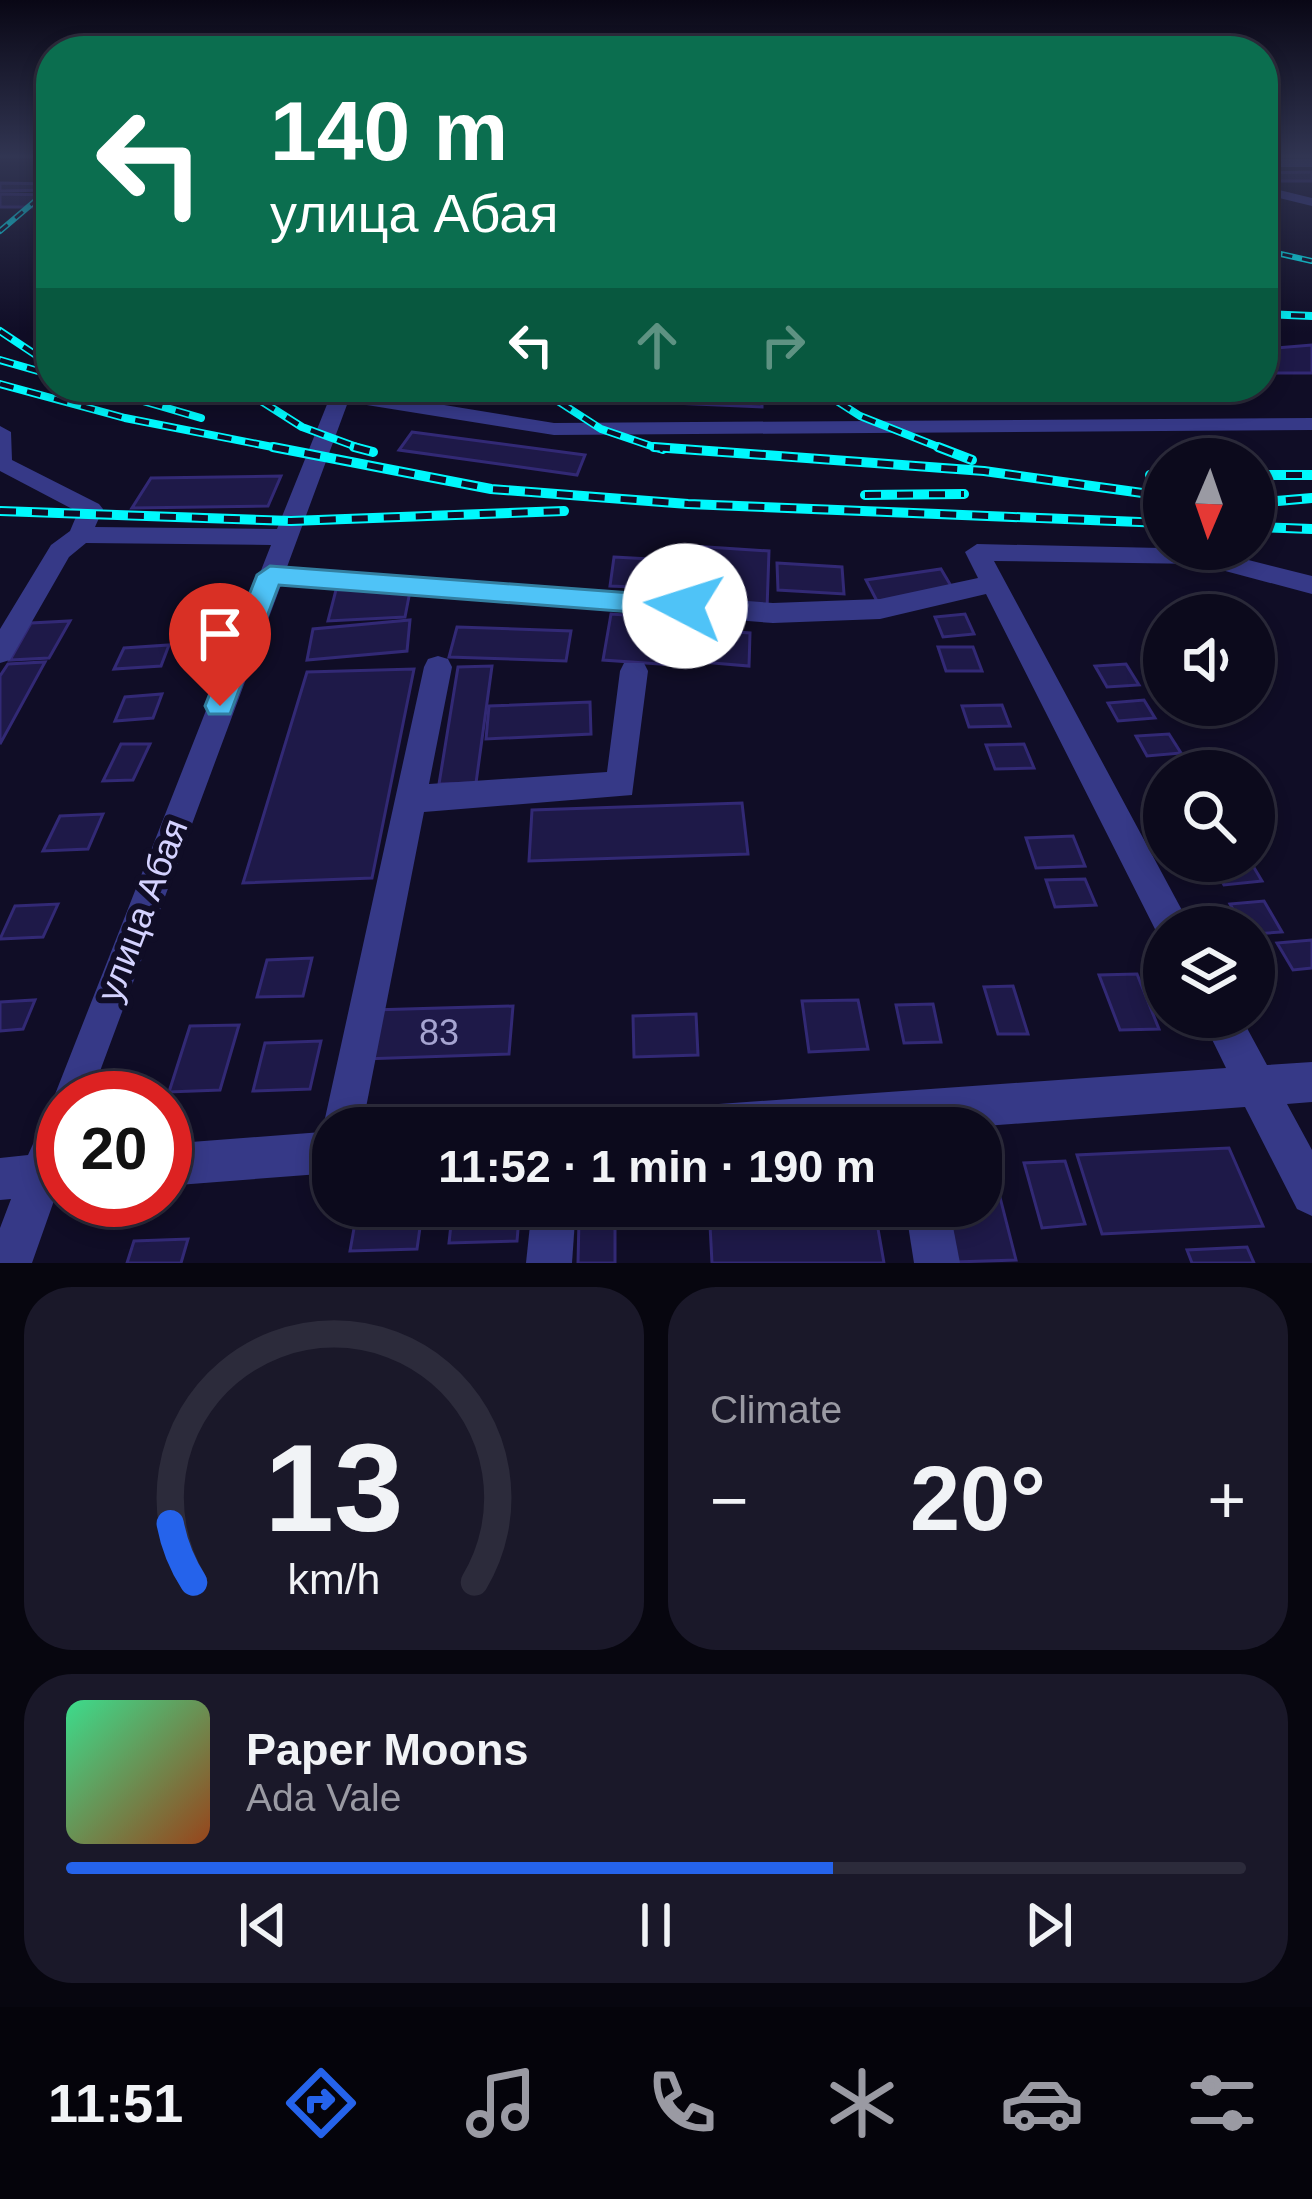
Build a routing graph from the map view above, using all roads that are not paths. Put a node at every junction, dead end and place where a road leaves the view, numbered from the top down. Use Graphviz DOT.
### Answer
graph roads {
  1 [pos="338,402"];
  2 [pos="403,402"];
  3 [pos="1312,424"];
  4 [pos="0,432"];
  5 [pos="2,465"];
  6 [pos="80,535"];
  7 [pos="284,537"];
  8 [pos="270,575"];
  9 [pos="992,584"];
  10 [pos="1312,585"];
  11 [pos="0,653"];
  12 [pos="438,667"];
  13 [pos="634,671"];
  14 [pos="410,799"];
  15 [pos="1162,906"];
  16 [pos="1231,1038"];
  17 [pos="80,1071"];
  18 [pos="1312,1082"];
  19 [pos="1258,1088"];
  20 [pos="345,1107"];
  21 [pos="1002,1112"];
  22 [pos="312,1154"];
  23 [pos="192,1163"];
  24 [pos="35,1175"];
  25 [pos="1312,1194"];
  26 [pos="552,1227"];
  27 [pos="931,1227"];
  28 [pos="9,1263"];
  29 [pos="549,1263"];
  30 [pos="937,1263"];
  1 -- 7 [label="street, улица Абая"];
  2 -- 3 [label="street"];
  4 -- 5 [label="street"];
  5 -- 6 [label="street"];
  6 -- 7 [label="street"];
  6 -- 11 [label="street"];
  7 -- 8 [label="street, улица Абая"];
  8 -- 9 [label="street"];
  8 -- 17 [label="street, улица Абая"];
  9 -- 10 [label="street"];
  9 -- 15 [label="street"];
  12 -- 14 [label="street"];
  13 -- 14 [label="street"];
  14 -- 20 [label="street"];
  16 -- 19 [label="street"];
  18 -- 19 [label="street"];
  19 -- 21 [label="street"];
  19 -- 25 [label="street"];
  22 -- 23 [label="street"];
  24 -- 28 [label="street"];
  26 -- 29 [label="street"];
  27 -- 30 [label="street"];
}
